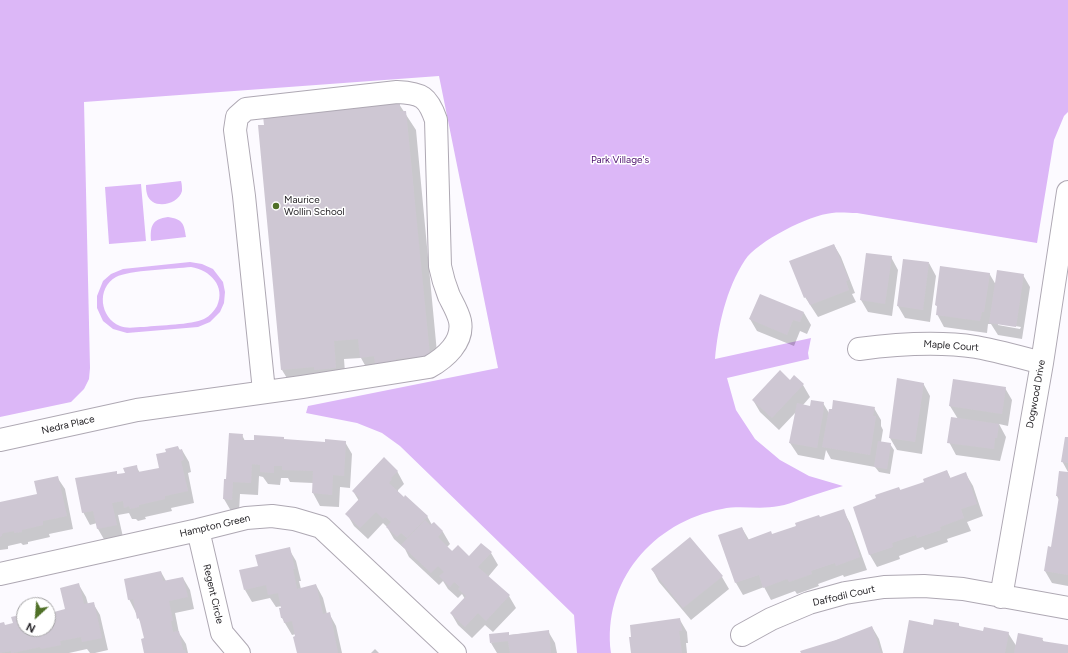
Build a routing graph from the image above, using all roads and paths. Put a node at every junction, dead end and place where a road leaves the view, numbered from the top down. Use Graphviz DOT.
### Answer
graph roads {
  1 [pos="1068,192"];
  2 [pos="859,349"];
  3 [pos="1042,363"];
  4 [pos="264,392"];
  5 [pos="0,440"];
  6 [pos="198,530"];
  7 [pos="0,574"];
  8 [pos="1001,597"];
  9 [pos="1068,608"];
  10 [pos="742,635"];
  11 [pos="239,653"];
  12 [pos="455,653"];
  1 -- 3 [label="street, Dogwood Drive"];
  2 -- 3 [label="street, Maple Court"];
  3 -- 8 [label="street, Dogwood Drive"];
  4 -- 4 [label="street, Nedra Place"];
  4 -- 5 [label="street, Nedra Place"];
  6 -- 7 [label="street, Hampton Green"];
  6 -- 11 [label="street, Regent Circle"];
  6 -- 12 [label="street, Hampton Green"];
  8 -- 9 [label="street, Daffodil Court"];
  8 -- 10 [label="street, Daffodil Court"];
}
